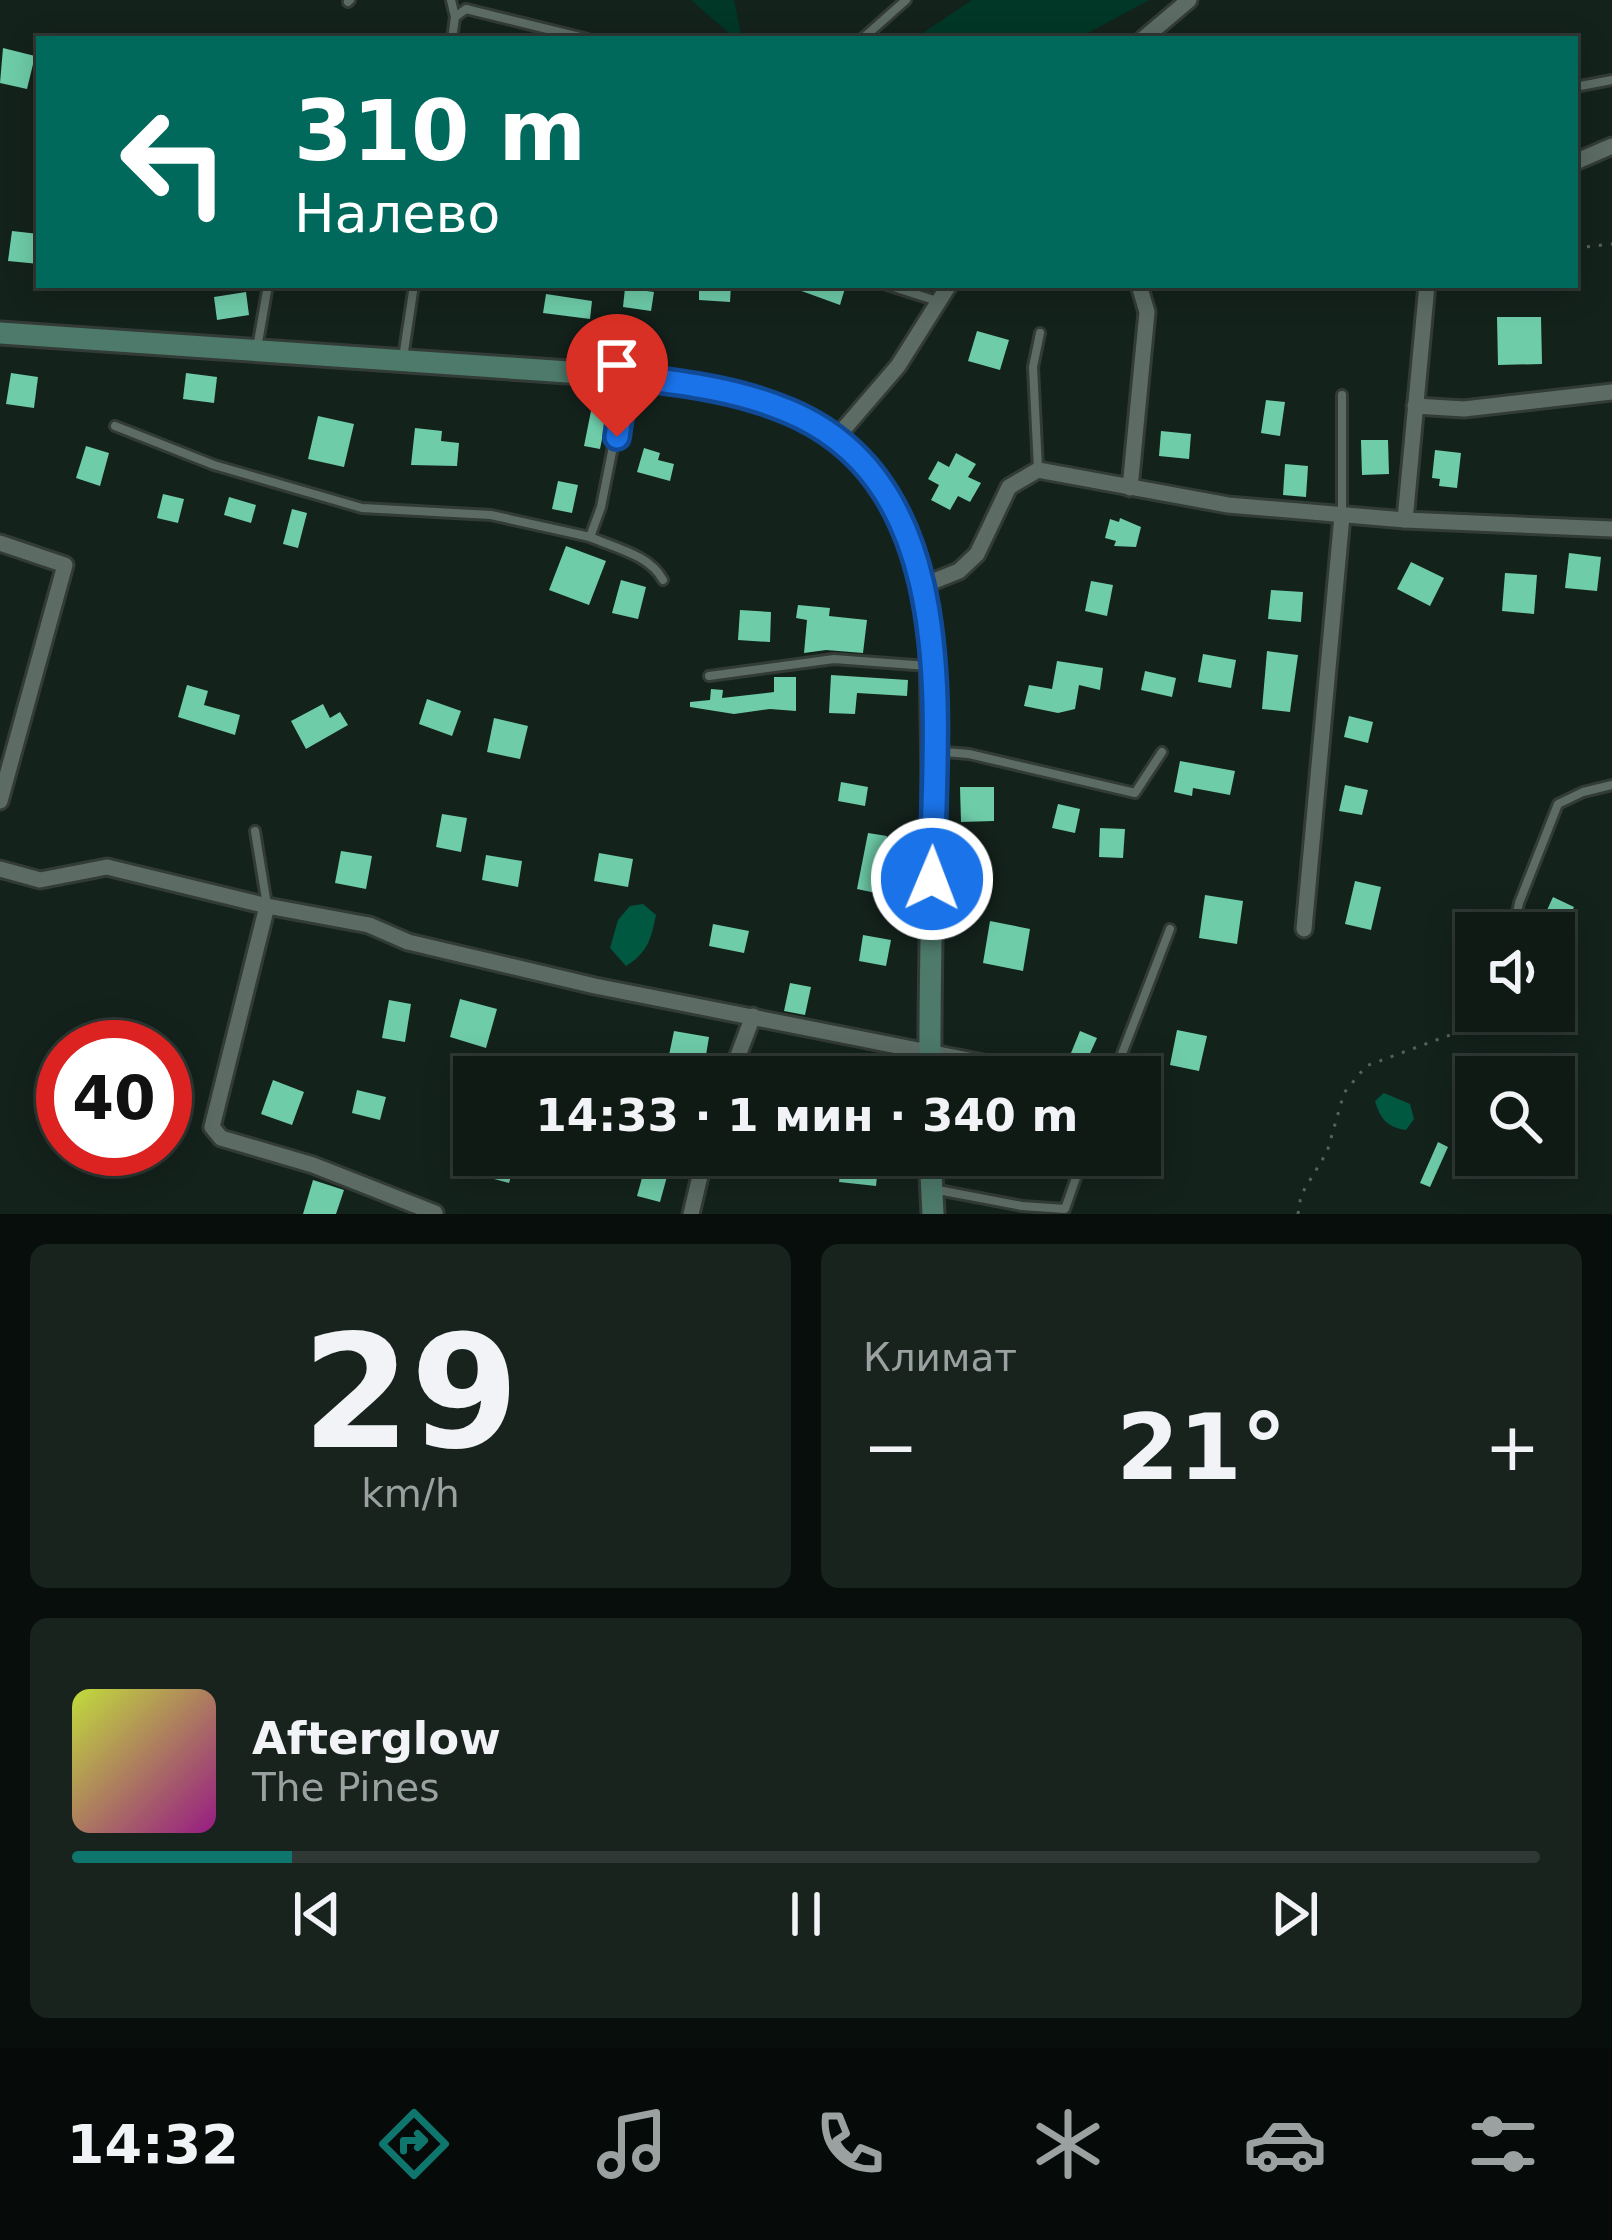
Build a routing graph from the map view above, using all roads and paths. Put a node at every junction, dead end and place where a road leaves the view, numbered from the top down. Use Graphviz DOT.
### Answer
graph roads {
  1 [pos="452,0"];
  2 [pos="906,0"];
  3 [pos="1190,0"];
  4 [pos="455,16"];
  5 [pos="452,36"];
  6 [pos="577,36"];
  7 [pos="865,36"];
  8 [pos="1147,36"];
  9 [pos="1612,80"];
  10 [pos="1578,86"];
  11 [pos="1612,146"];
  12 [pos="1578,161"];
  13 [pos="1612,244"];
  14 [pos="1578,248"];
  15 [pos="267,288"];
  16 [pos="414,288"];
  17 [pos="896,288"];
  18 [pos="947,288"];
  19 [pos="1140,288"];
  20 [pos="1427,288"];
  21 [pos="939,301"];
  22 [pos="0,333"];
  23 [pos="1040,333"];
  24 [pos="256,351"];
  25 [pos="403,360"];
  26 [pos="626,376"];
  27 [pos="1612,392"];
  28 [pos="1342,395"];
  29 [pos="1415,406"];
  30 [pos="115,426"];
  31 [pos="836,438"];
  32 [pos="1038,470"];
  33 [pos="1130,488"];
  34 [pos="1342,516"];
  35 [pos="1405,520"];
  36 [pos="1612,529"];
  37 [pos="590,538"];
  38 [pos="0,543"];
  39 [pos="663,580"];
  40 [pos="924,585"];
  41 [pos="931,666"];
  42 [pos="709,676"];
  43 [pos="933,751"];
  44 [pos="1162,752"];
  45 [pos="1612,785"];
  46 [pos="0,802"];
  47 [pos="255,831"];
  48 [pos="0,869"];
  49 [pos="267,906"];
  50 [pos="1517,912"];
  51 [pos="1170,929"];
  52 [pos="1304,929"];
  53 [pos="753,1016"];
  54 [pos="1458,1032"];
  55 [pos="929,1050"];
  56 [pos="738,1056"];
  57 [pos="929,1056"];
  58 [pos="957,1056"];
  59 [pos="1121,1056"];
  60 [pos="700,1176"];
  61 [pos="930,1176"];
  62 [pos="1077,1176"];
  63 [pos="930,1189"];
  64 [pos="435,1213"];
  65 [pos="691,1214"];
  66 [pos="933,1214"];
  67 [pos="1298,1214"];
  1 -- 4 [label="lane"];
  2 -- 7 [label="lane"];
  3 -- 8 [label="street"];
  4 -- 5 [label="lane"];
  4 -- 6 [label="lane"];
  9 -- 10 [label="lane"];
  11 -- 12 [label="street"];
  13 -- 14 [label="path"];
  15 -- 24 [label="lane"];
  16 -- 25 [label="lane"];
  17 -- 21 [label="lane"];
  18 -- 21 [label="street"];
  19 -- 33 [label="street"];
  20 -- 29 [label="street"];
  21 -- 31 [label="street"];
  22 -- 24 [label="street"];
  23 -- 32 [label="lane"];
  24 -- 25 [label="street"];
  25 -- 26 [label="street"];
  26 -- 31 [label="street"];
  26 -- 37 [label="lane"];
  27 -- 29 [label="street"];
  28 -- 34 [label="lane"];
  29 -- 35 [label="street"];
  30 -- 37 [label="lane"];
  31 -- 40 [label="street"];
  32 -- 33 [label="street"];
  32 -- 40 [label="street"];
  33 -- 34 [label="street"];
  34 -- 35 [label="street"];
  34 -- 52 [label="street"];
  35 -- 36 [label="street"];
  37 -- 39 [label="lane"];
  38 -- 46 [label="street"];
  40 -- 41 [label="street"];
  41 -- 42 [label="lane"];
  41 -- 43 [label="street"];
  43 -- 44 [label="lane"];
  43 -- 55 [label="street"];
  45 -- 50 [label="lane"];
  47 -- 49 [label="lane"];
  48 -- 49 [label="street"];
  49 -- 53 [label="street"];
  49 -- 64 [label="street"];
  51 -- 59 [label="lane"];
  53 -- 55 [label="street"];
  53 -- 56 [label="street"];
  54 -- 67 [label="path"];
  55 -- 57 [label="street"];
  55 -- 58 [label="street"];
  60 -- 65 [label="street"];
  61 -- 63 [label="street"];
  62 -- 63 [label="lane"];
  63 -- 66 [label="street"];
}
